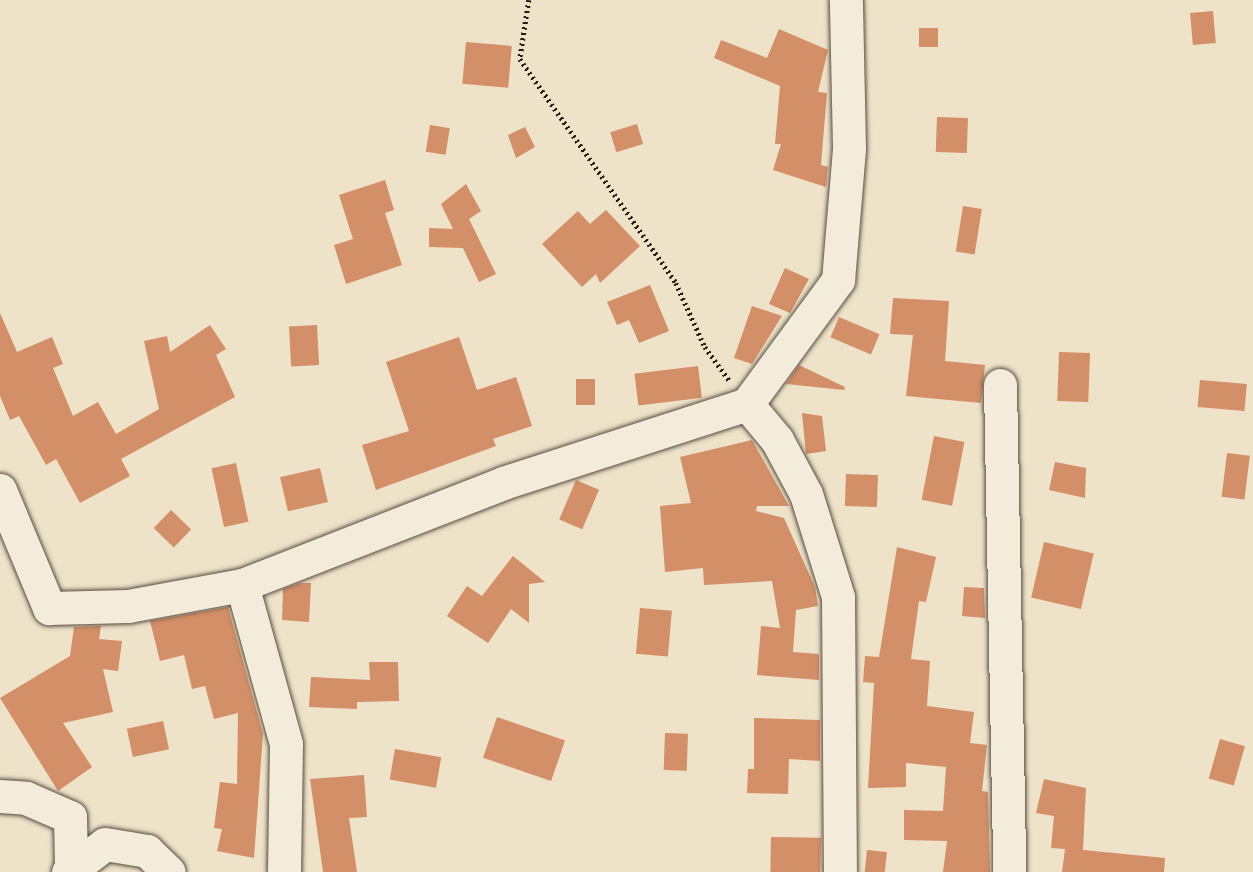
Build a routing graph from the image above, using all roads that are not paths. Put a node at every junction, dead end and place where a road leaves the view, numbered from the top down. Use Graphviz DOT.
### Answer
graph roads {
  1 [pos="846,0"];
  2 [pos="1000,385"];
  3 [pos="747,404"];
  4 [pos="0,489"];
  5 [pos="242,585"];
  6 [pos="0,796"];
  7 [pos="70,868"];
  8 [pos="169,872"];
  9 [pos="284,872"];
  10 [pos="840,872"];
  11 [pos="1009,872"];
  1 -- 3 [label="street"];
  2 -- 11 [label="street"];
  3 -- 5 [label="street"];
  3 -- 10 [label="street"];
  4 -- 5 [label="street"];
  5 -- 9 [label="street"];
  6 -- 7 [label="street"];
  7 -- 8 [label="street"];
}
